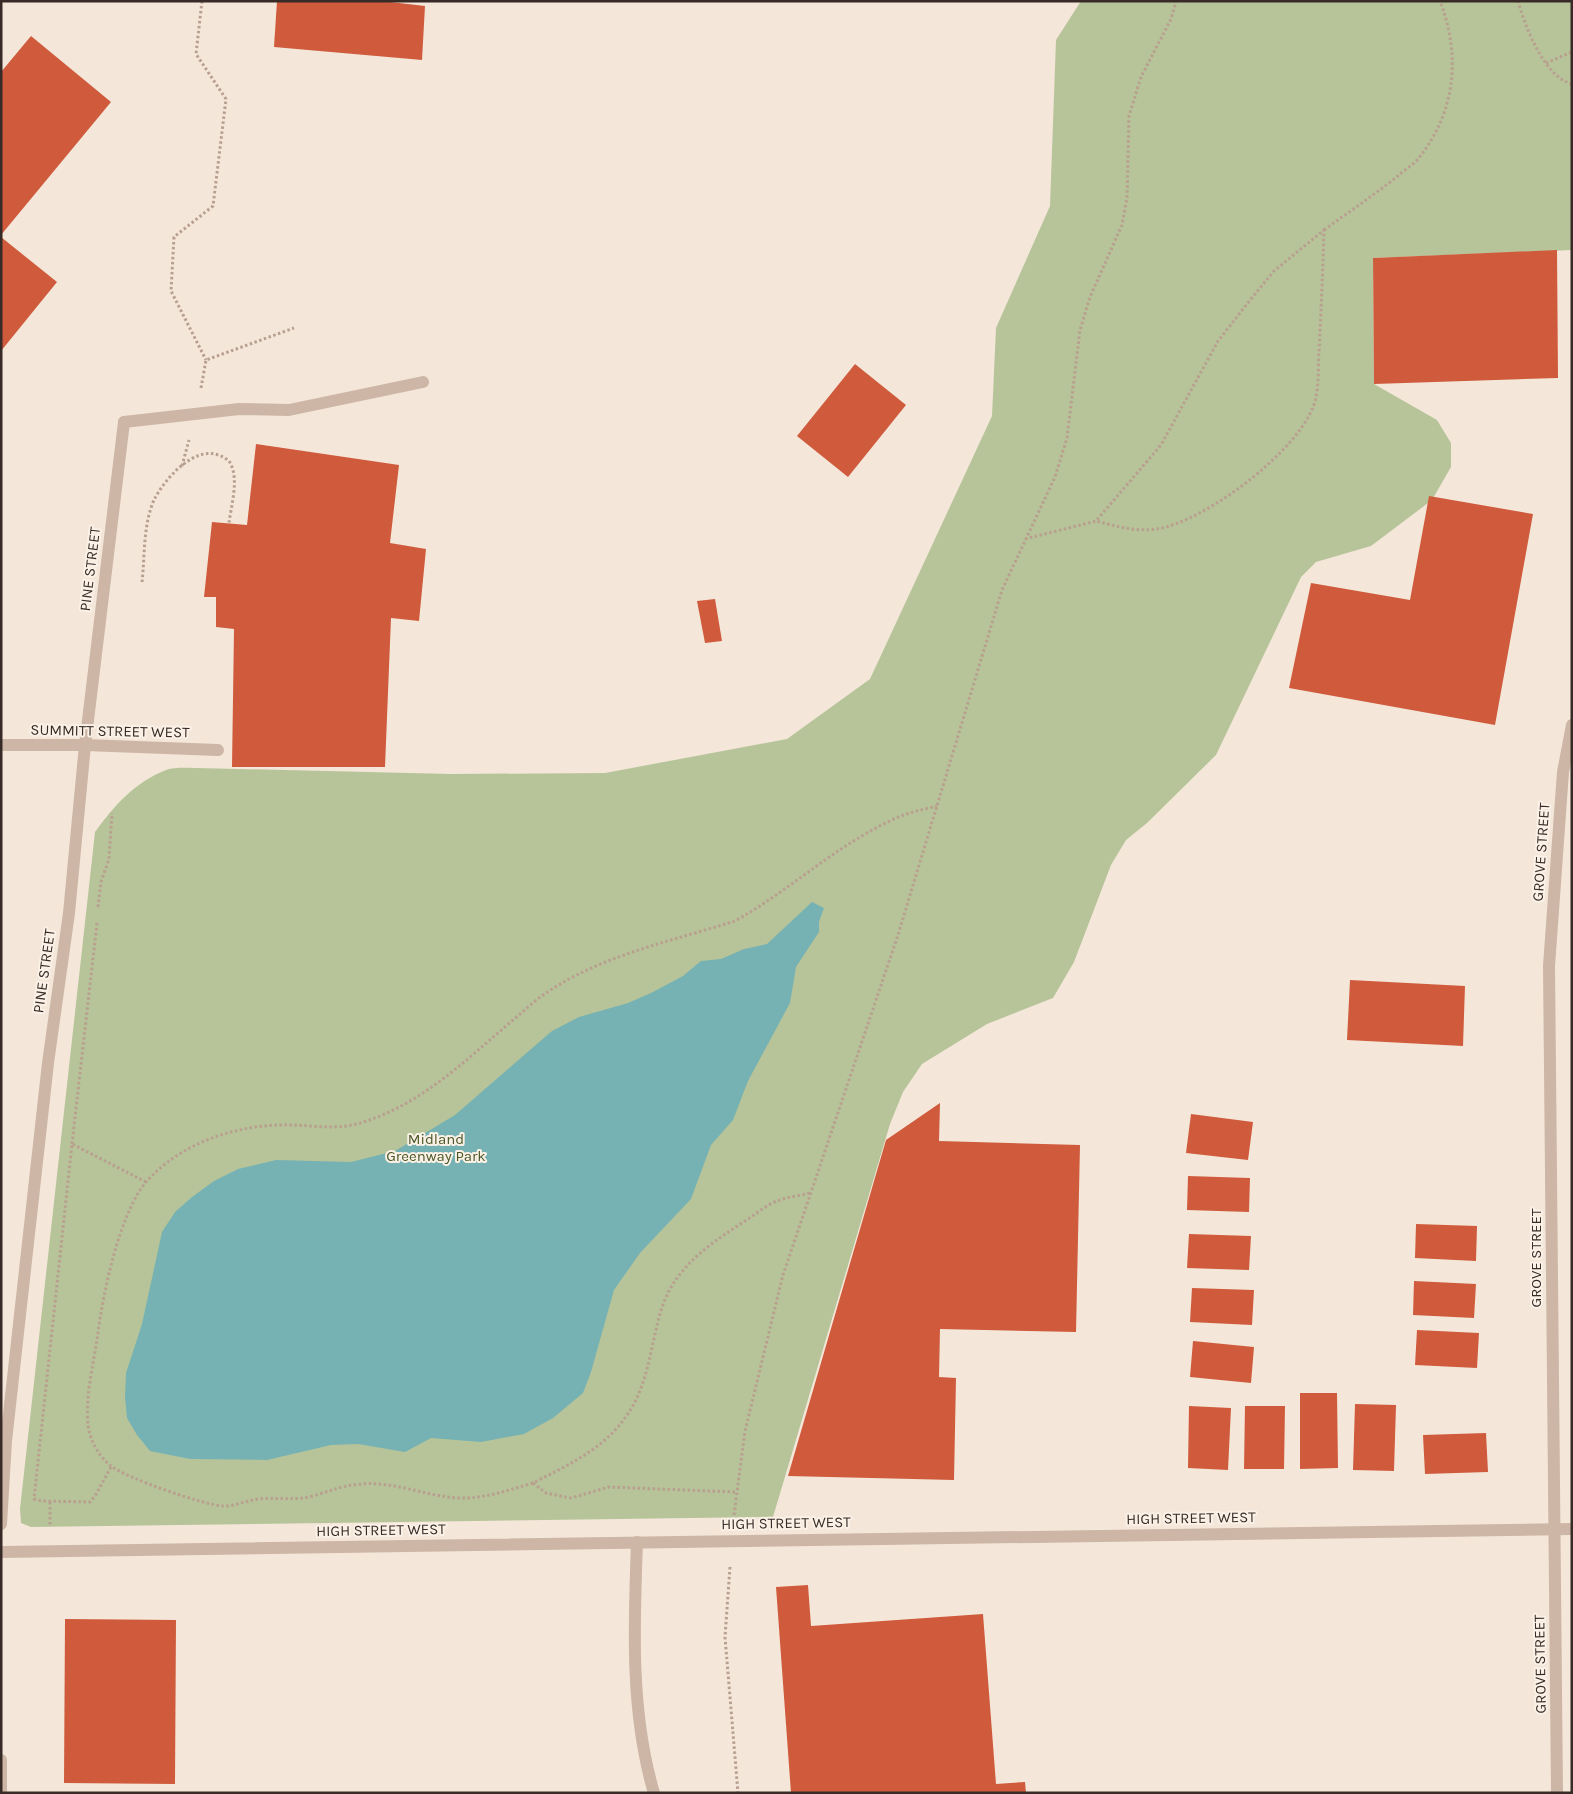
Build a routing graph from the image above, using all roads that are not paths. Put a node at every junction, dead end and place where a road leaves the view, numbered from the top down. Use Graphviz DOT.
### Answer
graph roads {
  1 [pos="423,382"];
  2 [pos="1572,725"];
  3 [pos="85,744"];
  4 [pos="1,745"];
  5 [pos="218,750"];
  6 [pos="1567,772"];
  7 [pos="1,1524"];
  8 [pos="1554,1529"];
  9 [pos="1572,1529"];
  10 [pos="637,1542"];
  11 [pos="1,1552"];
  12 [pos="1,1760"];
  13 [pos="2,1793"];
  14 [pos="654,1793"];
  15 [pos="1557,1793"];
  1 -- 3 [label="street, PINE STREET"];
  2 -- 6 [label="street, GROVE STREET"];
  3 -- 4 [label="street, SUMMITT STREET WEST"];
  3 -- 5 [label="street, SUMMITT STREET WEST"];
  3 -- 7 [label="street, PINE STREET"];
  6 -- 8 [label="street, GROVE STREET"];
  8 -- 9 [label="street, HIGH STREET WEST"];
  8 -- 10 [label="street, HIGH STREET WEST"];
  8 -- 15 [label="street, GROVE STREET"];
  10 -- 11 [label="street, HIGH STREET WEST"];
  10 -- 14 [label="street"];
  12 -- 13 [label="street"];
}
